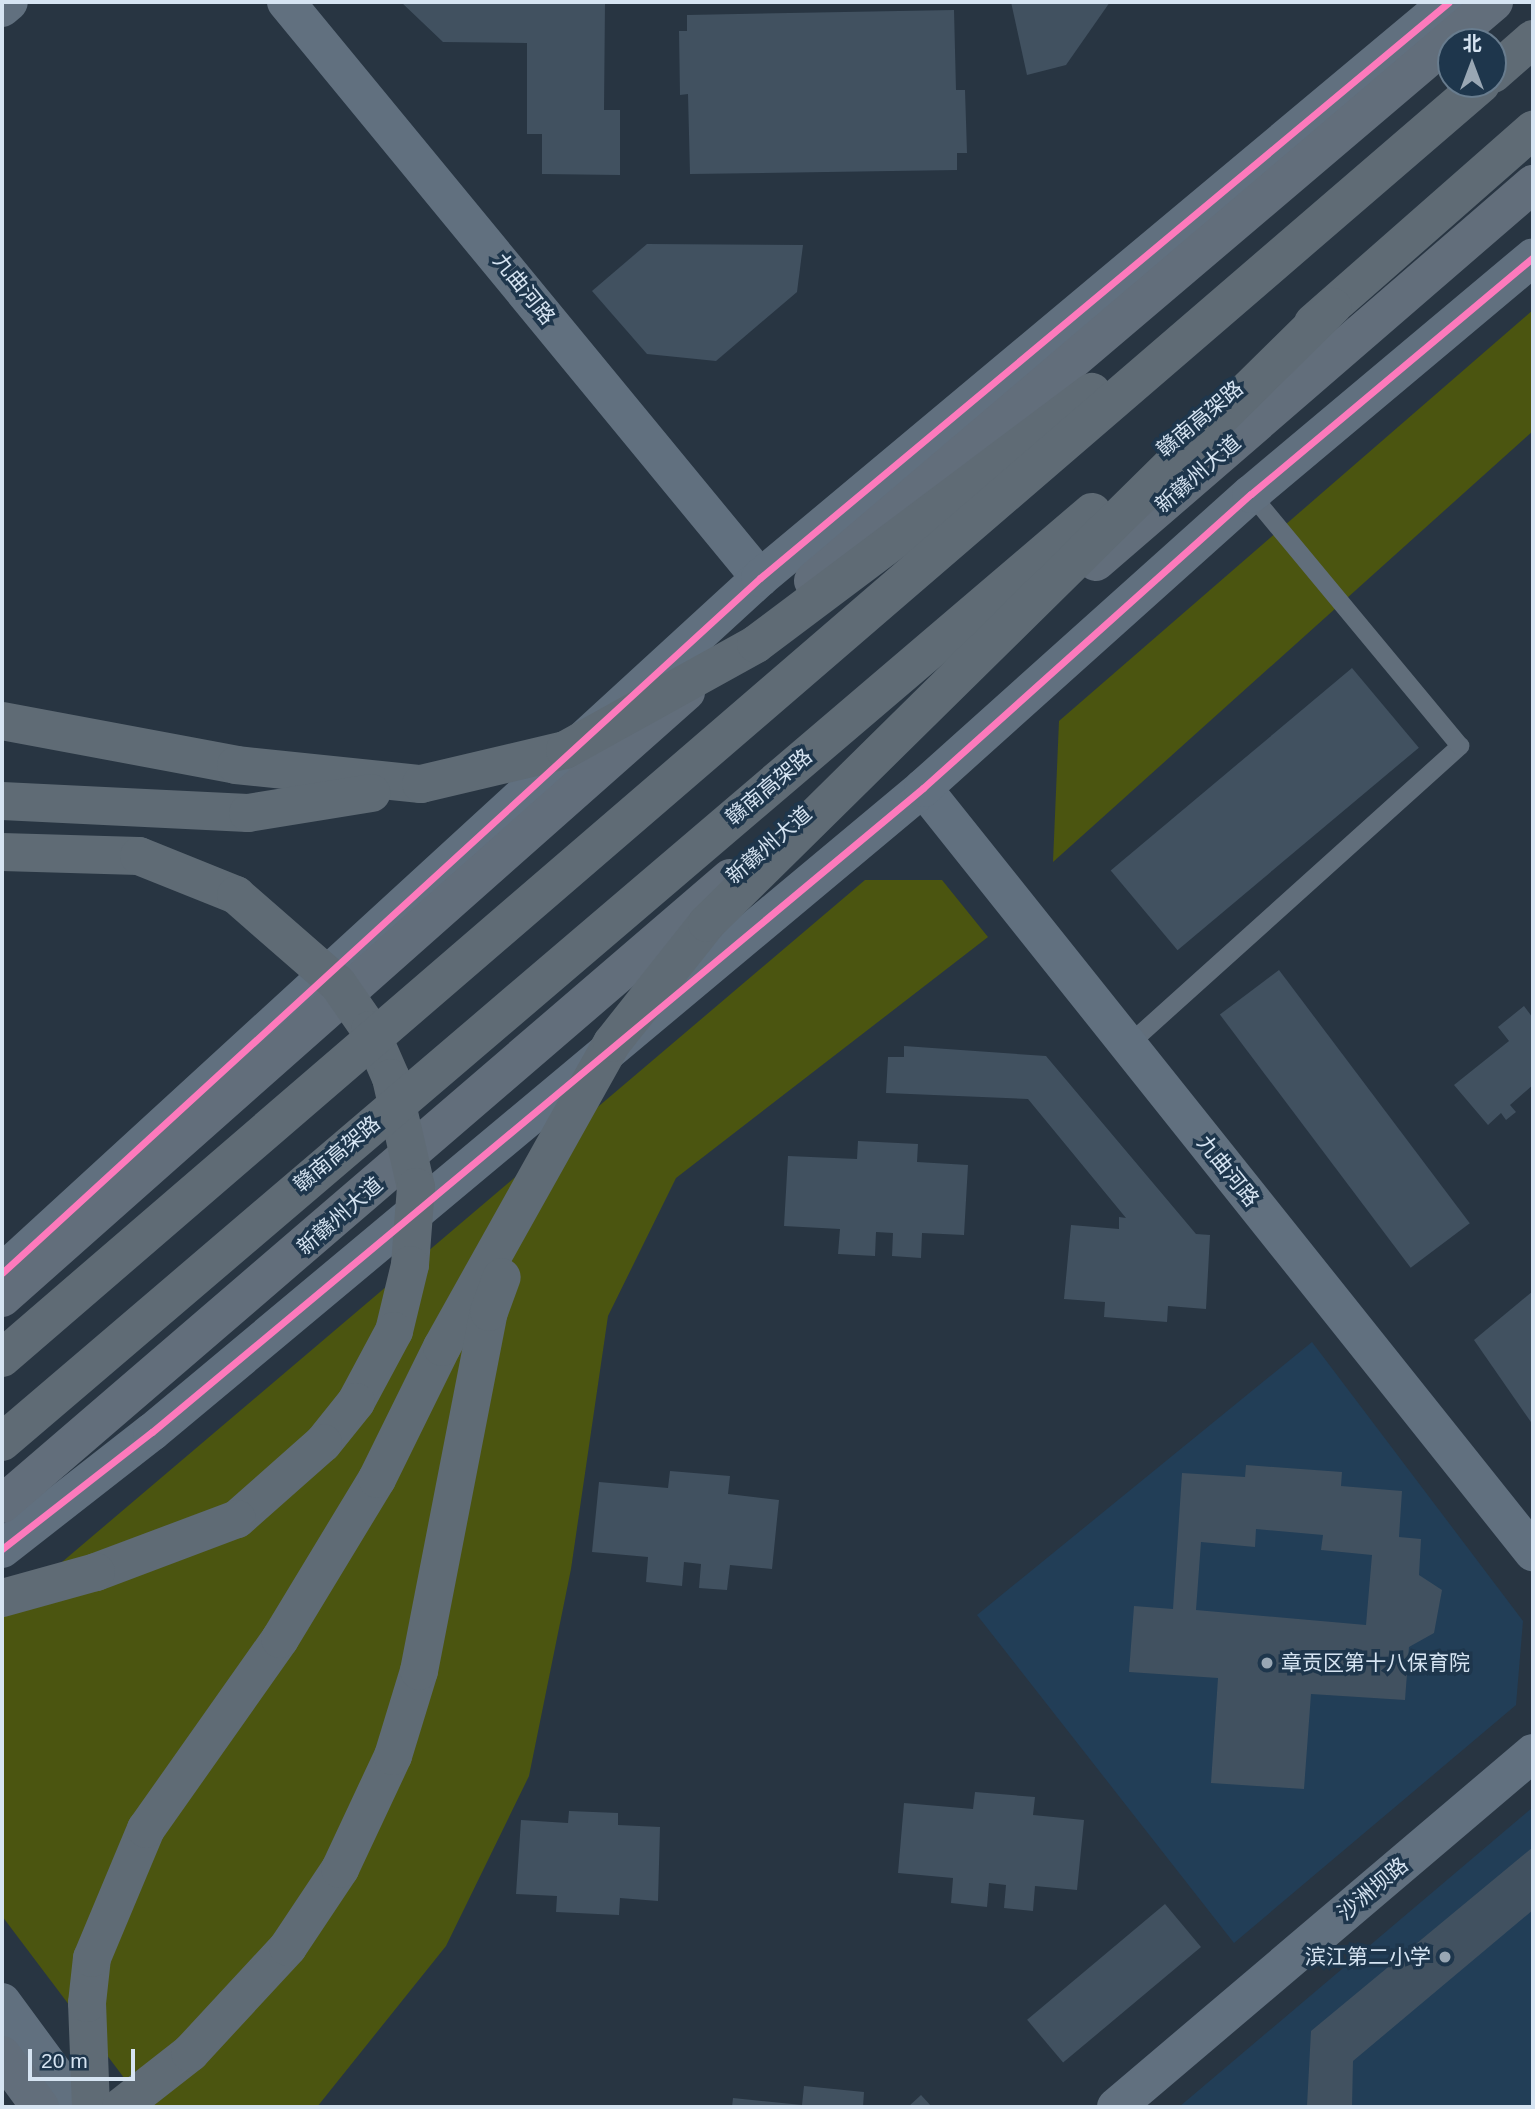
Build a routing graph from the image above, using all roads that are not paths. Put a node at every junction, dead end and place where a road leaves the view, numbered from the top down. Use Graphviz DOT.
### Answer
graph roads {
  1 [pos="9,2"];
  2 [pos="286,2"];
  3 [pos="1449,2"];
  4 [pos="1494,2"];
  5 [pos="2,8"];
  6 [pos="1533,39"];
  7 [pos="1507,62"];
  8 [pos="1465,98"];
  9 [pos="1533,130"];
  10 [pos="1533,184"];
  11 [pos="1533,257"];
  12 [pos="1277,261"];
  13 [pos="1332,307"];
  14 [pos="1251,494"];
  15 [pos="760,578"];
  16 [pos="2,721"];
  17 [pos="421,784"];
  18 [pos="923,788"];
  19 [pos="2,801"];
  20 [pos="2,852"];
  21 [pos="1126,1047"];
  22 [pos="536,1188"];
  23 [pos="2,1273"];
  24 [pos="2,1298"];
  25 [pos="2,1358"];
  26 [pos="2,1442"];
  27 [pos="2,1504"];
  28 [pos="2,1549"];
  29 [pos="1533,1552"];
  30 [pos="2,1598"];
  31 [pos="1533,1753"];
  32 [pos="2,2002"];
  33 [pos="2,2055"];
  34 [pos="40,2107"];
  35 [pos="79,2107"];
  36 [pos="91,2107"];
  37 [pos="121,2107"];
  38 [pos="1116,2107"];
  1 -- 5 [label="street"];
  2 -- 15 [label="street, 九曲河路"];
  3 -- 15 [label="street"];
  4 -- 24 [label="main road"];
  6 -- 7 [label="highway"];
  8 -- 12 [label="highway"];
  9 -- 13 [label="highway, 赣南高架路"];
  10 -- 27 [label="main road, 新赣州大道"];
  11 -- 14 [label="street"];
  12 -- 17 [label="highway"];
  12 -- 25 [label="highway"];
  13 -- 22 [label="highway"];
  13 -- 26 [label="highway, 赣南高架路"];
  14 -- 18 [label="street"];
  14 -- 21 [label="lane"];
  15 -- 23 [label="street"];
  16 -- 17 [label="highway"];
  17 -- 19 [label="highway"];
  18 -- 21 [label="street, 九曲河路"];
  18 -- 28 [label="street"];
  20 -- 30 [label="highway"];
  21 -- 29 [label="street, 九曲河路"];
  22 -- 36 [label="highway"];
  22 -- 37 [label="highway"];
  31 -- 38 [label="street, 沙洲坝路"];
  32 -- 35 [label="street"];
  33 -- 34 [label="main road"];
}
